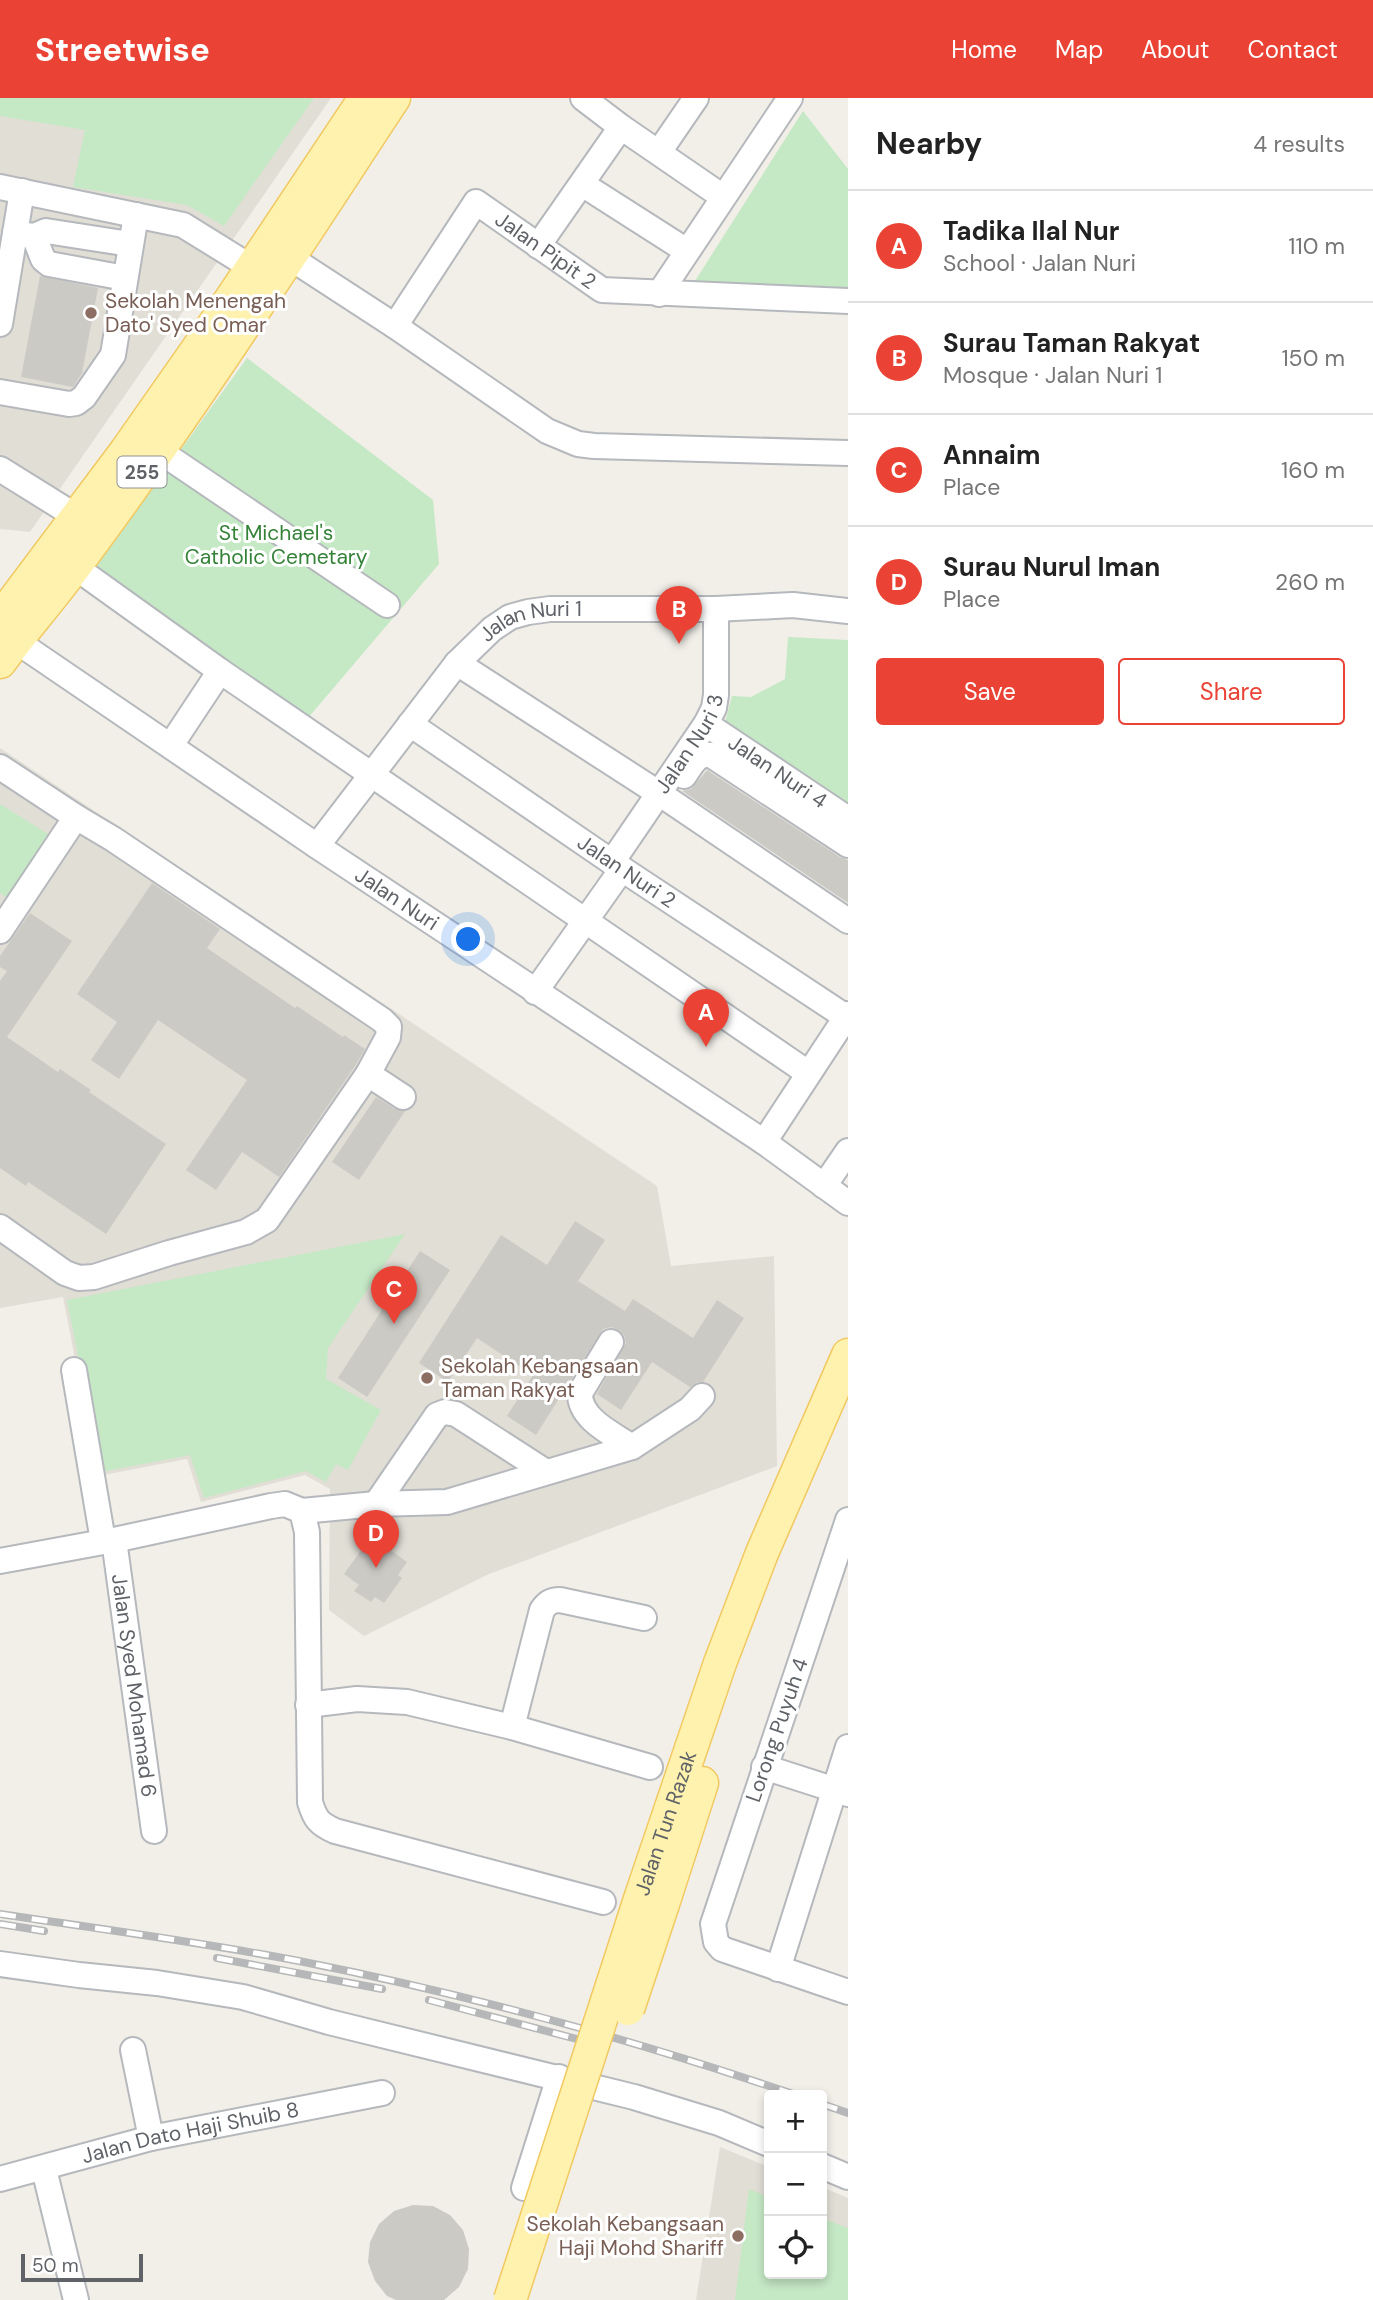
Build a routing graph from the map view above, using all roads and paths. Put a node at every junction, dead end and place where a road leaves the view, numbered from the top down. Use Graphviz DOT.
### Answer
graph roads {
  1 [pos="365,98"];
  2 [pos="394,98"];
  3 [pos="696,98"];
  4 [pos="790,98"];
  5 [pos="589,100"];
  6 [pos="621,127"];
  7 [pos="659,152"];
  8 [pos="582,184"];
  9 [pos="11,189"];
  10 [pos="723,197"];
  11 [pos="136,215"];
  12 [pos="25,234"];
  13 [pos="130,244"];
  14 [pos="538,246"];
  15 [pos="687,251"];
  16 [pos="271,268"];
  17 [pos="125,278"];
  18 [pos="659,294"];
  19 [pos="848,301"];
  20 [pos="0,324"];
  21 [pos="395,326"];
  22 [pos="0,391"];
  23 [pos="158,450"];
  24 [pos="848,453"];
  25 [pos="0,469"];
  26 [pos="77,517"];
  27 [pos="75,567"];
  28 [pos="387,605"];
  29 [pos="716,609"];
  30 [pos="848,611"];
  31 [pos="5,641"];
  32 [pos="457,663"];
  33 [pos="220,671"];
  34 [pos="410,724"];
  35 [pos="706,724"];
  36 [pos="171,745"];
  37 [pos="0,767"];
  38 [pos="371,776"];
  39 [pos="663,796"];
  40 [pos="76,817"];
  41 [pos="848,819"];
  42 [pos="848,845"];
  43 [pos="317,846"];
  44 [pos="617,866"];
  45 [pos="586,921"];
  46 [pos="848,921"];
  47 [pos="0,931"];
  48 [pos="535,992"];
  49 [pos="847,1016"];
  50 [pos="808,1073"];
  51 [pos="368,1074"];
  52 [pos="403,1097"];
  53 [pos="764,1142"];
  54 [pos="848,1151"];
  55 [pos="824,1186"];
  56 [pos="848,1203"];
  57 [pos="0,1227"];
  58 [pos="611,1342"];
  59 [pos="848,1355"];
  60 [pos="74,1370"];
  61 [pos="702,1396"];
  62 [pos="848,1403"];
  63 [pos="632,1447"];
  64 [pos="546,1472"];
  65 [pos="376,1504"];
  66 [pos="302,1511"];
  67 [pos="848,1520"];
  68 [pos="108,1541"];
  69 [pos="0,1561"];
  70 [pos="644,1618"];
  71 [pos="308,1705"];
  72 [pos="512,1727"];
  73 [pos="848,1747"];
  74 [pos="649,1767"];
  75 [pos="764,1767"];
  76 [pos="841,1792"];
  77 [pos="154,1831"];
  78 [pos="652,1900"];
  79 [pos="603,1902"];
  80 [pos="0,1964"];
  81 [pos="778,1969"];
  82 [pos="848,1992"];
  83 [pos="133,2050"];
  84 [pos="559,2077"];
  85 [pos="382,2093"];
  86 [pos="150,2138"];
  87 [pos="764,2142"];
  88 [pos="827,2168"];
  89 [pos="44,2169"];
  90 [pos="848,2176"];
  91 [pos="0,2179"];
  92 [pos="524,2188"];
  93 [pos="76,2300"];
  94 [pos="510,2300"];
  95 [pos="531,2300"];
  1 -- 16 [label="main road, 255"];
  2 -- 16 [label="main road, 255"];
  3 -- 7 [label="street"];
  4 -- 10 [label="street"];
  5 -- 6 [label="street"];
  6 -- 7 [label="street"];
  6 -- 8 [label="street"];
  7 -- 10 [label="street"];
  8 -- 14 [label="street"];
  8 -- 15 [label="street"];
  9 -- 11 [label="street"];
  9 -- 12 [label="street"];
  10 -- 15 [label="street"];
  11 -- 13 [label="street"];
  11 -- 16 [label="street"];
  12 -- 13 [label="street"];
  12 -- 17 [label="street"];
  12 -- 20 [label="street"];
  13 -- 17 [label="street"];
  14 -- 18 [label="street, Jalan Pipit 2"];
  14 -- 21 [label="street, Jalan Pipit 2"];
  15 -- 18 [label="street"];
  16 -- 21 [label="street"];
  16 -- 23 [label="main road, 255"];
  16 -- 26 [label="main road, 255"];
  17 -- 22 [label="street"];
  18 -- 19 [label="street, Jalan Pipit 2"];
  21 -- 24 [label="street"];
  23 -- 27 [label="main road, 255"];
  23 -- 28 [label="street"];
  25 -- 26 [label="street"];
  26 -- 31 [label="main road, 255"];
  27 -- 31 [label="main road, 255"];
  27 -- 33 [label="street"];
  29 -- 30 [label="street, Jalan Nuri 1"];
  29 -- 32 [label="street, Jalan Nuri 1"];
  29 -- 35 [label="street, Jalan Nuri 3"];
  31 -- 36 [label="street, Jalan Nuri"];
  32 -- 34 [label="street, Jalan Nuri 1"];
  32 -- 39 [label="street"];
  33 -- 36 [label="street"];
  33 -- 38 [label="street"];
  34 -- 38 [label="street, Jalan Nuri 1"];
  34 -- 44 [label="street, Jalan Nuri 2"];
  35 -- 39 [label="street, Jalan Nuri 3"];
  35 -- 41 [label="street, Jalan Nuri 4"];
  36 -- 43 [label="street, Jalan Nuri"];
  37 -- 40 [label="street"];
  38 -- 43 [label="street, Jalan Nuri 1"];
  38 -- 45 [label="street"];
  39 -- 42 [label="street"];
  39 -- 44 [label="street, Jalan Nuri 3"];
  39 -- 46 [label="street"];
  40 -- 47 [label="street"];
  40 -- 51 [label="street"];
  43 -- 48 [label="street, Jalan Nuri"];
  44 -- 45 [label="street, Jalan Nuri 3"];
  44 -- 49 [label="street, Jalan Nuri 2"];
  45 -- 48 [label="street, Jalan Nuri 3"];
  45 -- 50 [label="street"];
  48 -- 53 [label="street, Jalan Nuri"];
  49 -- 50 [label="street"];
  50 -- 53 [label="street"];
  51 -- 52 [label="street"];
  51 -- 57 [label="street"];
  53 -- 55 [label="street, Jalan Nuri"];
  54 -- 55 [label="street"];
  55 -- 56 [label="street, Jalan Nuri"];
  58 -- 63 [label="street"];
  59 -- 78 [label="main road, Jalan Tun Razak"];
  60 -- 68 [label="street, Jalan Syed Mohamad 6"];
  61 -- 63 [label="street"];
  62 -- 78 [label="main road, Jalan Tun Razak"];
  63 -- 64 [label="street"];
  64 -- 65 [label="street"];
  64 -- 65 [label="street"];
  65 -- 66 [label="street"];
  66 -- 68 [label="street"];
  66 -- 71 [label="street"];
  67 -- 75 [label="street, Lorong Puyuh 4"];
  68 -- 69 [label="street"];
  68 -- 77 [label="street, Jalan Syed Mohamad 6"];
  70 -- 72 [label="street"];
  71 -- 72 [label="street"];
  71 -- 79 [label="street"];
  72 -- 74 [label="street"];
  73 -- 76 [label="street"];
  75 -- 76 [label="street"];
  75 -- 81 [label="street, Lorong Puyuh 4"];
  76 -- 81 [label="street"];
  78 -- 94 [label="main road, Jalan Tun Razak, bridge"];
  78 -- 95 [label="main road, Jalan Tun Razak, bridge"];
  80 -- 84 [label="street"];
  81 -- 82 [label="street"];
  83 -- 86 [label="street"];
  84 -- 87 [label="street"];
  84 -- 92 [label="street"];
  85 -- 86 [label="street, Jalan Dato Haji Shuib 8"];
  86 -- 89 [label="street, Jalan Dato Haji Shuib 8"];
  88 -- 90 [label="street"];
  89 -- 91 [label="street, Jalan Dato Haji Shuib 8"];
  89 -- 93 [label="street"];
}
